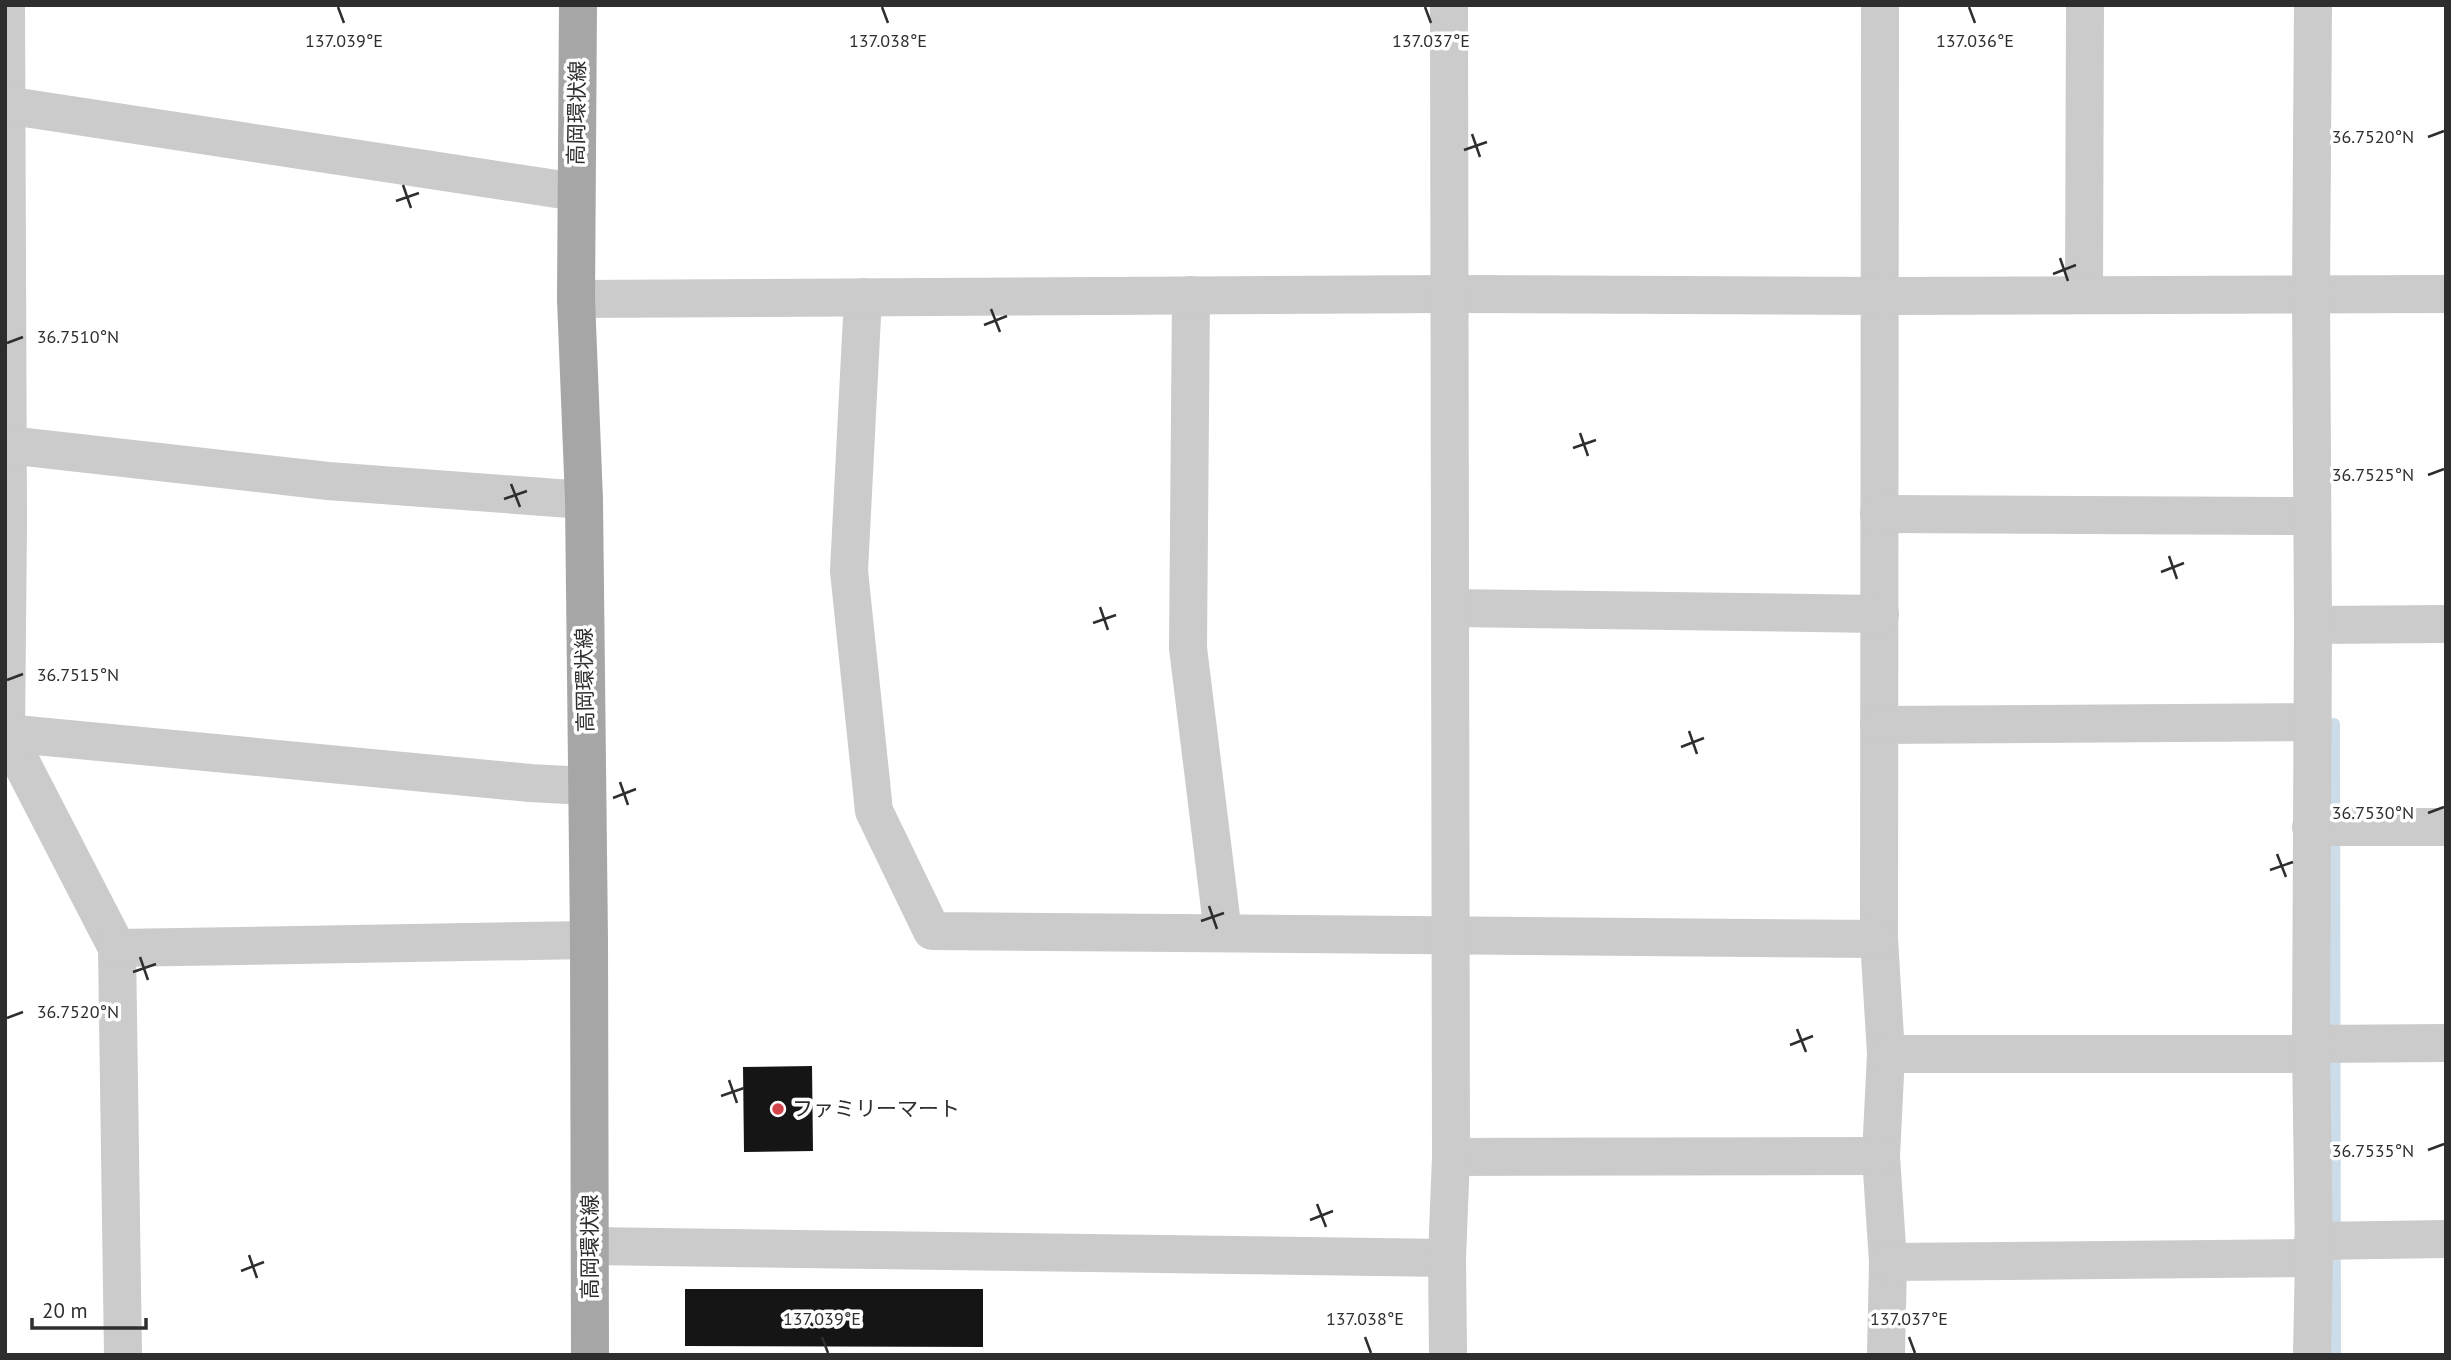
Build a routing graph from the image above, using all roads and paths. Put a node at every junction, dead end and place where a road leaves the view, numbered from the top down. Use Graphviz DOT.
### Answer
graph roads {
  1 [pos="6,5"];
  2 [pos="578,5"];
  3 [pos="1449,5"];
  4 [pos="1880,5"];
  5 [pos="2085,5"];
  6 [pos="2313,5"];
  7 [pos="6,104"];
  8 [pos="576,192"];
  9 [pos="2311,293"];
  10 [pos="1450,294"];
  11 [pos="2084,294"];
  12 [pos="2446,294"];
  13 [pos="1191,295"];
  14 [pos="1882,296"];
  15 [pos="863,297"];
  16 [pos="576,299"];
  17 [pos="6,314"];
  18 [pos="8,445"];
  19 [pos="584,500"];
  20 [pos="1879,514"];
  21 [pos="2312,516"];
  22 [pos="7,523"];
  23 [pos="1451,608"];
  24 [pos="1880,614"];
  25 [pos="2446,624"];
  26 [pos="2313,625"];
  27 [pos="2313,722"];
  28 [pos="1879,725"];
  29 [pos="6,733"];
  30 [pos="587,786"];
  31 [pos="2327,827"];
  32 [pos="2446,827"];
  33 [pos="1223,933"];
  34 [pos="1450,935"];
  35 [pos="1880,939"];
  36 [pos="589,940"];
  37 [pos="117,948"];
  38 [pos="2446,1042"];
  39 [pos="2322,1046"];
  40 [pos="1886,1055"];
  41 [pos="1881,1156"];
  42 [pos="1451,1157"];
  43 [pos="2446,1239"];
  44 [pos="2326,1245"];
  45 [pos="590,1246"];
  46 [pos="1447,1258"];
  47 [pos="1888,1262"];
  48 [pos="123,1355"];
  49 [pos="590,1355"];
  50 [pos="1448,1355"];
  51 [pos="1886,1355"];
  52 [pos="2312,1355"];
  1 -- 7 [label="street"];
  2 -- 8 [label="main road, 高岡環状線"];
  3 -- 10 [label="street"];
  4 -- 14 [label="street"];
  5 -- 11 [label="street"];
  6 -- 9 [label="street"];
  7 -- 8 [label="street"];
  7 -- 17 [label="street"];
  8 -- 16 [label="main road, 高岡環状線"];
  9 -- 11 [label="street"];
  9 -- 12 [label="street"];
  9 -- 21 [label="street"];
  10 -- 13 [label="street"];
  10 -- 14 [label="street"];
  10 -- 23 [label="street"];
  11 -- 14 [label="street"];
  13 -- 15 [label="street"];
  13 -- 33 [label="street"];
  14 -- 20 [label="street"];
  15 -- 16 [label="street"];
  15 -- 33 [label="street"];
  16 -- 19 [label="main road, 高岡環状線"];
  17 -- 18 [label="street"];
  18 -- 19 [label="street"];
  18 -- 22 [label="street"];
  19 -- 30 [label="main road, 高岡環状線"];
  20 -- 21 [label="street"];
  20 -- 24 [label="street"];
  21 -- 26 [label="street"];
  22 -- 29 [label="street"];
  23 -- 24 [label="street"];
  23 -- 34 [label="street"];
  24 -- 28 [label="street"];
  25 -- 26 [label="street"];
  26 -- 27 [label="street"];
  27 -- 28 [label="street"];
  27 -- 31 [label="street"];
  28 -- 35 [label="street"];
  29 -- 30 [label="street"];
  29 -- 37 [label="street"];
  30 -- 36 [label="main road, 高岡環状線"];
  31 -- 32 [label="street"];
  31 -- 39 [label="street"];
  33 -- 34 [label="street"];
  34 -- 35 [label="street"];
  34 -- 42 [label="street"];
  35 -- 40 [label="street"];
  36 -- 37 [label="street"];
  36 -- 45 [label="main road, 高岡環状線"];
  37 -- 48 [label="street"];
  38 -- 39 [label="street"];
  39 -- 40 [label="street"];
  39 -- 44 [label="street"];
  40 -- 41 [label="street"];
  41 -- 42 [label="street"];
  41 -- 47 [label="street"];
  42 -- 46 [label="street"];
  43 -- 44 [label="street"];
  44 -- 47 [label="street"];
  44 -- 52 [label="street"];
  45 -- 46 [label="street"];
  45 -- 49 [label="main road, 高岡環状線"];
  46 -- 50 [label="street"];
  47 -- 51 [label="street"];
}
